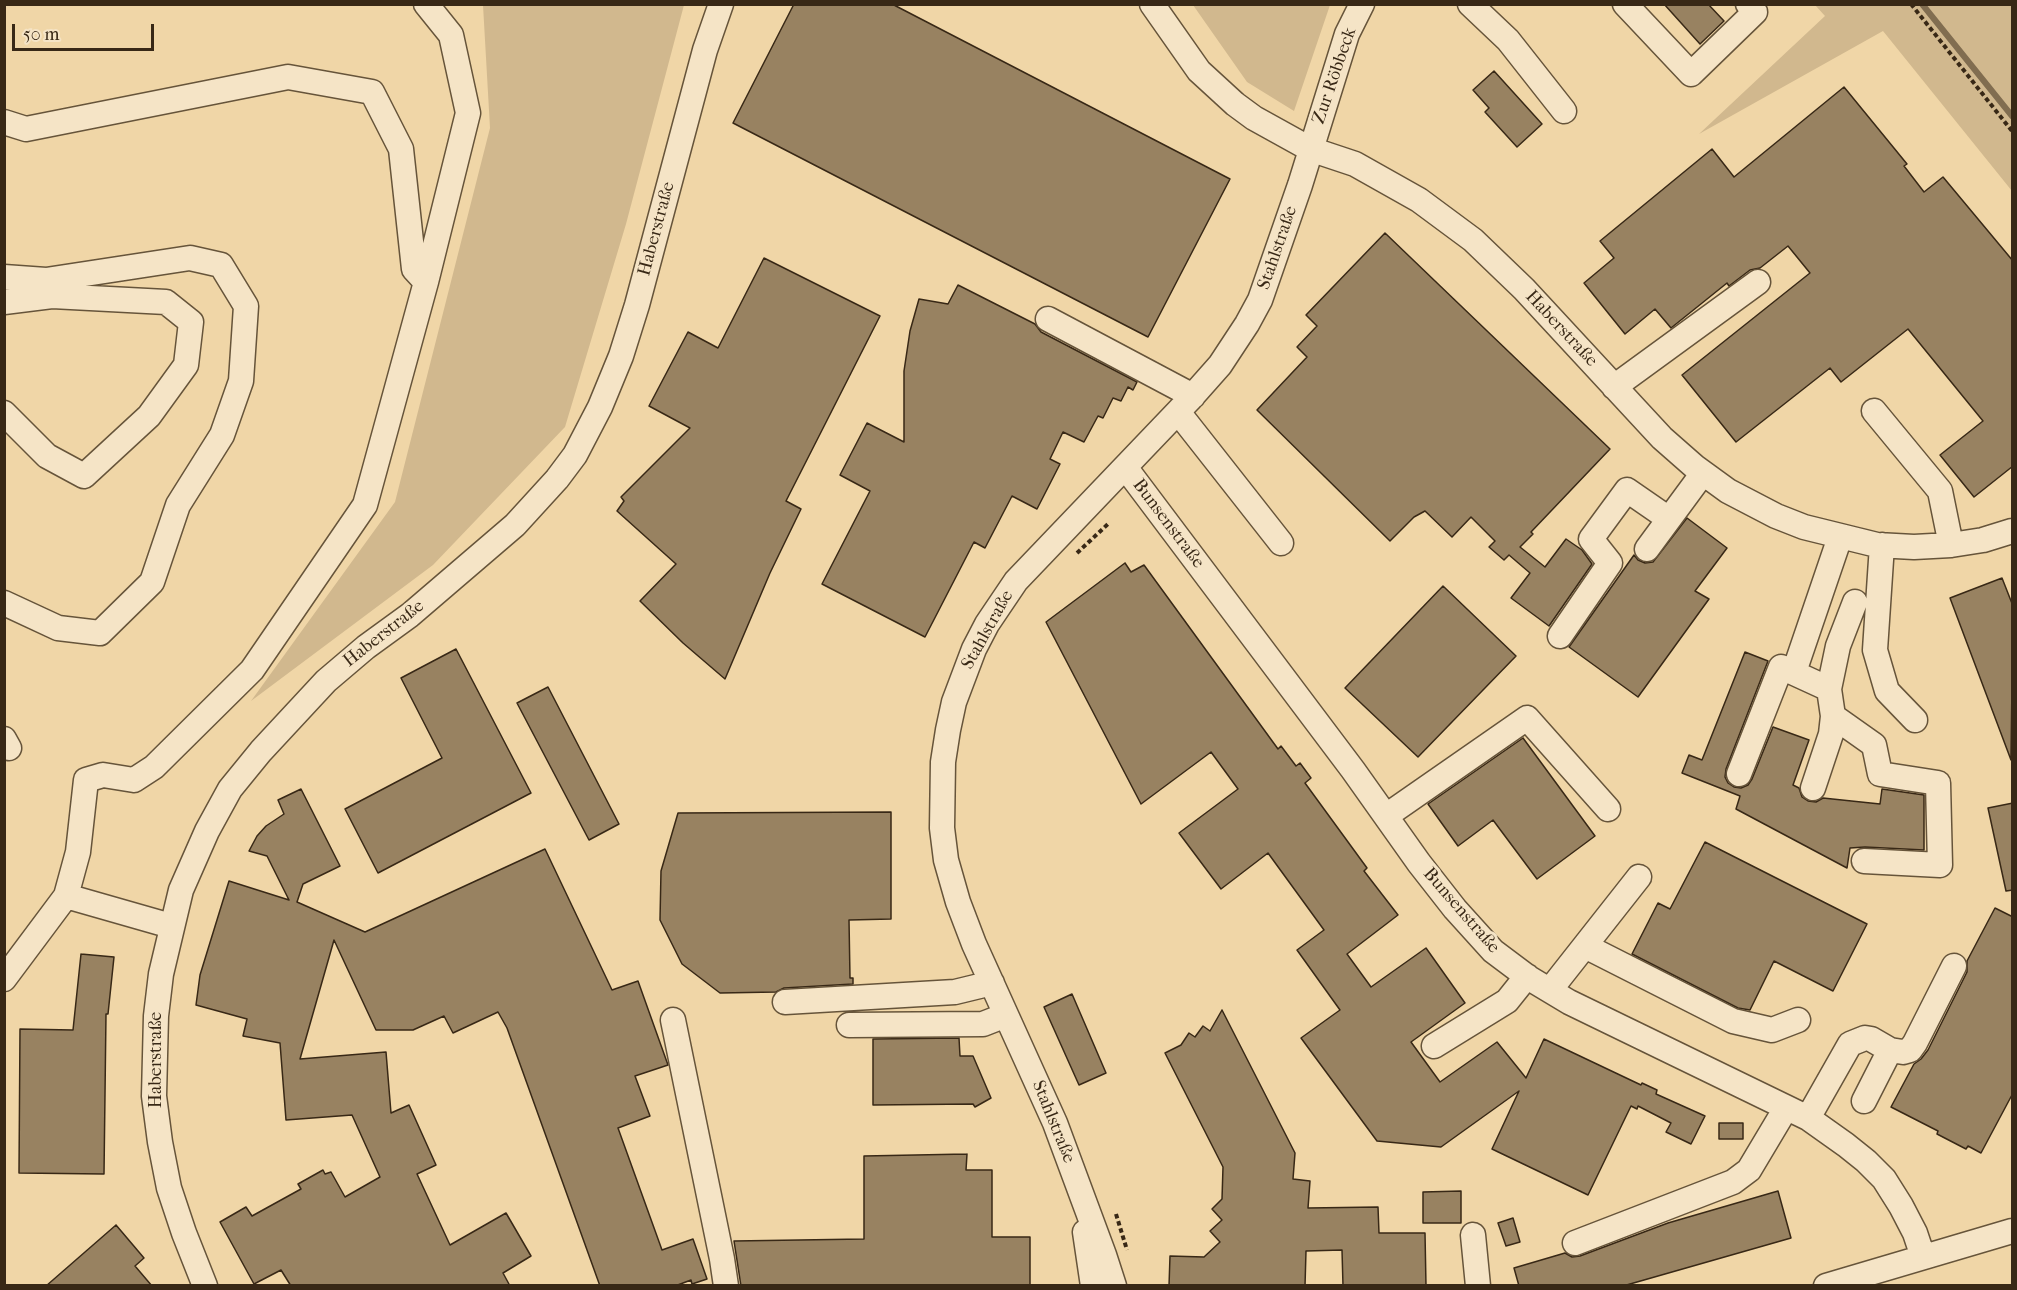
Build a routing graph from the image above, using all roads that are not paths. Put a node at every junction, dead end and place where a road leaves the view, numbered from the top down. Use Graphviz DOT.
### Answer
graph roads {
  1 [pos="426,4"];
  2 [pos="721,4"];
  3 [pos="1152,4"];
  4 [pos="1362,4"];
  5 [pos="1470,4"];
  6 [pos="1624,4"];
  7 [pos="1748,4"];
  8 [pos="1564,111"];
  9 [pos="4,122"];
  10 [pos="1310,148"];
  11 [pos="4,277"];
  12 [pos="426,282"];
  13 [pos="1758,282"];
  14 [pos="49,288"];
  15 [pos="4,302"];
  16 [pos="1048,319"];
  17 [pos="1614,387"];
  18 [pos="1186,404"];
  19 [pos="1874,411"];
  20 [pos="4,413"];
  21 [pos="1125,467"];
  22 [pos="1703,473"];
  23 [pos="1669,519"];
  24 [pos="2013,531"];
  25 [pos="1840,537"];
  26 [pos="1281,543"];
  27 [pos="1882,545"];
  28 [pos="1951,545"];
  29 [pos="1647,549"];
  30 [pos="1856,602"];
  31 [pos="4,603"];
  32 [pos="1560,636"];
  33 [pos="1794,672"];
  34 [pos="1829,689"];
  35 [pos="1833,716"];
  36 [pos="1915,720"];
  37 [pos="1739,774"];
  38 [pos="1813,788"];
  39 [pos="1608,809"];
  40 [pos="1386,816"];
  41 [pos="1864,861"];
  42 [pos="1639,877"];
  43 [pos="66,896"];
  44 [pos="171,926"];
  45 [pos="1585,946"];
  46 [pos="1954,966"];
  47 [pos="1527,976"];
  48 [pos="4,979"];
  49 [pos="992,983"];
  50 [pos="1550,990"];
  51 [pos="785,1002"];
  52 [pos="1006,1015"];
  53 [pos="672,1020"];
  54 [pos="1798,1020"];
  55 [pos="849,1024"];
  56 [pos="1434,1046"];
  57 [pos="1890,1050"];
  58 [pos="1864,1101"];
  59 [pos="1786,1108"];
  60 [pos="1808,1118"];
  61 [pos="1077,1185"];
  62 [pos="2013,1232"];
  63 [pos="1473,1235"];
  64 [pos="1575,1243"];
  65 [pos="1923,1257"];
  66 [pos="205,1286"];
  67 [pos="726,1286"];
  68 [pos="1093,1286"];
  69 [pos="1114,1286"];
  70 [pos="1478,1286"];
  71 [pos="1826,1286"];
  1 -- 12 [label="street"];
  2 -- 44 [label="street, Haberstraße"];
  3 -- 10 [label="street, Haberstraße"];
  4 -- 10 [label="street, Zur Röbbeck"];
  5 -- 8 [label="street"];
  6 -- 7 [label="street"];
  9 -- 12 [label="street"];
  10 -- 17 [label="street, Haberstraße"];
  10 -- 18 [label="street, Stahlstraße"];
  11 -- 14 [label="street"];
  12 -- 43 [label="street"];
  13 -- 17 [label="street"];
  14 -- 15 [label="street"];
  14 -- 20 [label="street"];
  14 -- 31 [label="street"];
  16 -- 18 [label="street"];
  17 -- 22 [label="street, Haberstraße"];
  18 -- 21 [label="street, Stahlstraße"];
  18 -- 26 [label="street"];
  19 -- 28 [label="street"];
  21 -- 40 [label="street, Bunsenstraße"];
  21 -- 49 [label="street, Stahlstraße"];
  22 -- 23 [label="street"];
  22 -- 25 [label="street, Haberstraße"];
  23 -- 29 [label="street"];
  23 -- 32 [label="street"];
  24 -- 28 [label="street, Haberstraße"];
  25 -- 27 [label="street, Haberstraße"];
  25 -- 33 [label="street"];
  27 -- 28 [label="street, Haberstraße"];
  27 -- 36 [label="street"];
  30 -- 34 [label="street"];
  33 -- 34 [label="street"];
  33 -- 37 [label="street"];
  34 -- 35 [label="street"];
  35 -- 38 [label="street"];
  35 -- 41 [label="street"];
  39 -- 40 [label="street"];
  40 -- 47 [label="street, Bunsenstraße"];
  42 -- 45 [label="street"];
  43 -- 44 [label="street"];
  43 -- 48 [label="street"];
  44 -- 66 [label="street, Haberstraße"];
  45 -- 50 [label="street"];
  45 -- 54 [label="street"];
  46 -- 57 [label="street"];
  47 -- 50 [label="street, Bunsenstraße"];
  47 -- 56 [label="street"];
  49 -- 51 [label="street"];
  49 -- 52 [label="street, Stahlstraße"];
  50 -- 59 [label="street, Bunsenstraße"];
  52 -- 55 [label="street"];
  52 -- 61 [label="street, Stahlstraße"];
  53 -- 67 [label="street"];
  57 -- 58 [label="street"];
  57 -- 60 [label="street"];
  59 -- 60 [label="street, Bunsenstraße"];
  59 -- 64 [label="street"];
  60 -- 65 [label="street, Bunsenstraße"];
  61 -- 68 [label="street, Stahlstraße"];
  61 -- 69 [label="street, Stahlstraße"];
  62 -- 65 [label="street"];
  63 -- 70 [label="street"];
  65 -- 71 [label="street"];
}
